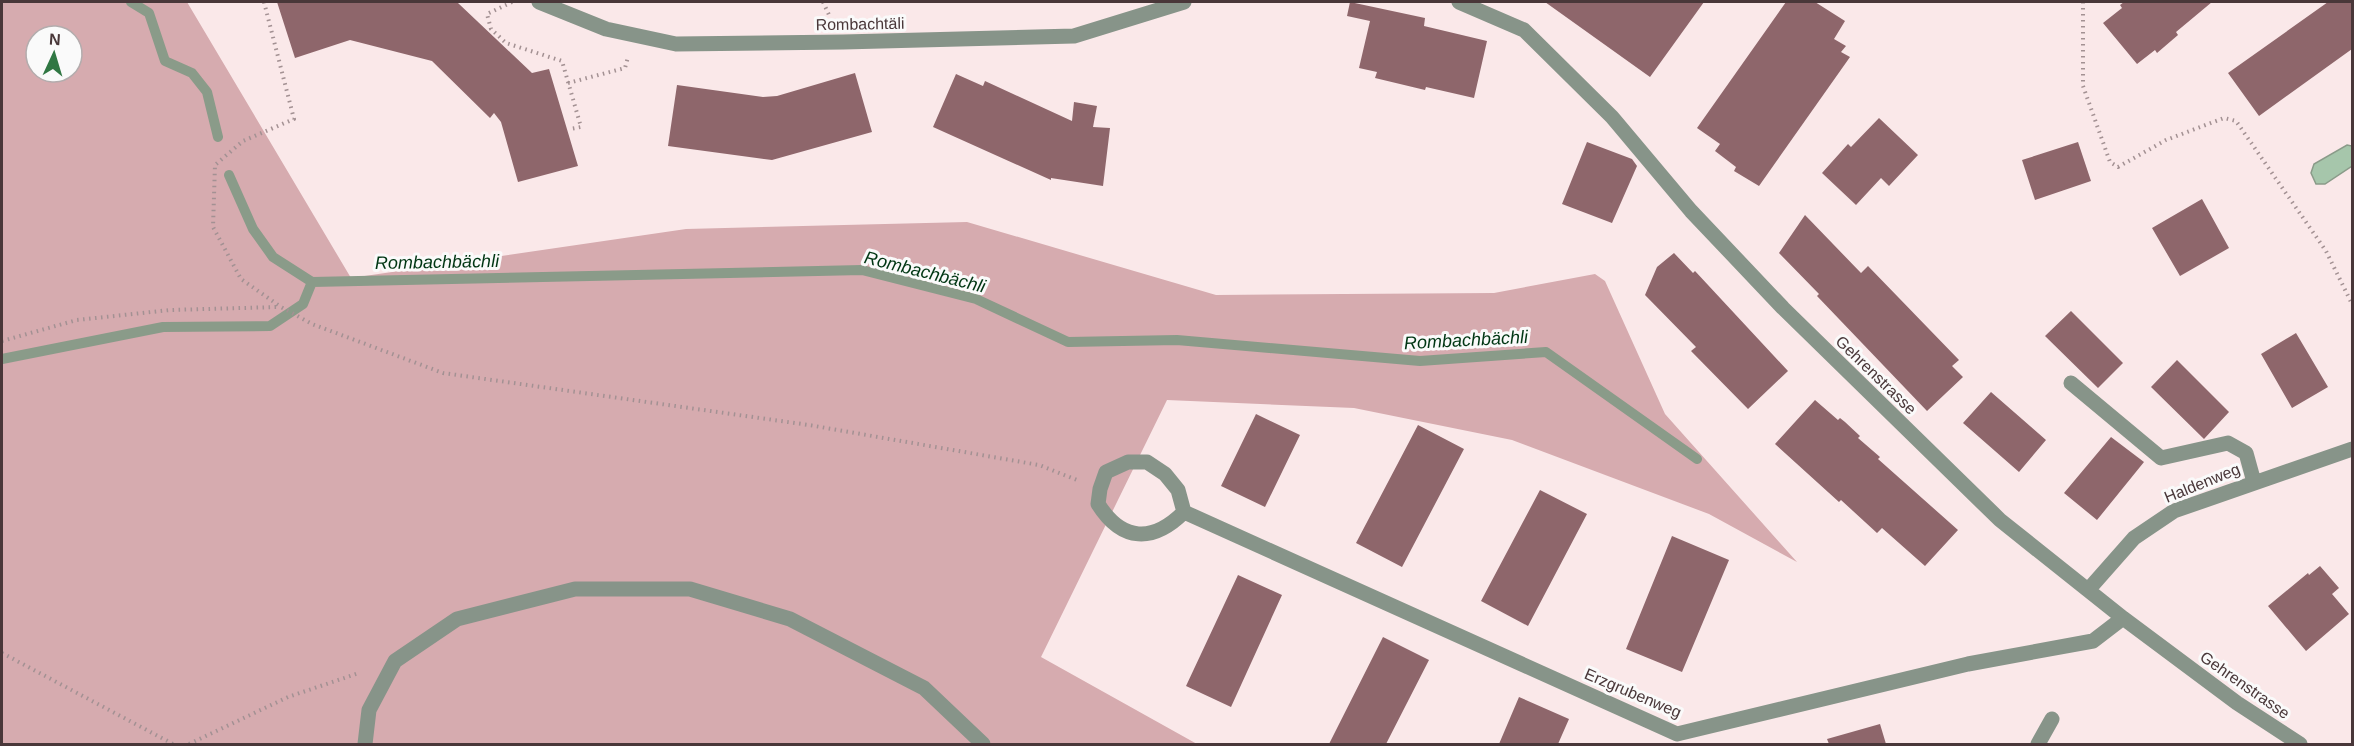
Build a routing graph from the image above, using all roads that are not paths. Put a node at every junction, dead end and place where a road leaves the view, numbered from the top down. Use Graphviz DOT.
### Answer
graph roads {
  1 [pos="539,2"];
  2 [pos="1184,2"];
  3 [pos="1459,2"];
  4 [pos="2071,383"];
  5 [pos="2352,449"];
  6 [pos="2254,482"];
  7 [pos="1184,512"];
  8 [pos="2089,589"];
  9 [pos="2123,618"];
  10 [pos="2052,719"];
  11 [pos="365,744"];
  12 [pos="982,744"];
  13 [pos="2038,744"];
  14 [pos="2300,744"];
  1 -- 2 [label="street, Rombachtäli"];
  3 -- 8 [label="street, Gehrenstrasse"];
  4 -- 6 [label="street"];
  5 -- 6 [label="street, Haldenweg"];
  6 -- 8 [label="street, Haldenweg"];
  7 -- 7 [label="street"];
  7 -- 9 [label="street, Erzgrubenweg"];
  8 -- 9 [label="street, Gehrenstrasse"];
  9 -- 14 [label="street, Gehrenstrasse"];
  10 -- 13 [label="street"];
  11 -- 12 [label="street"];
}
